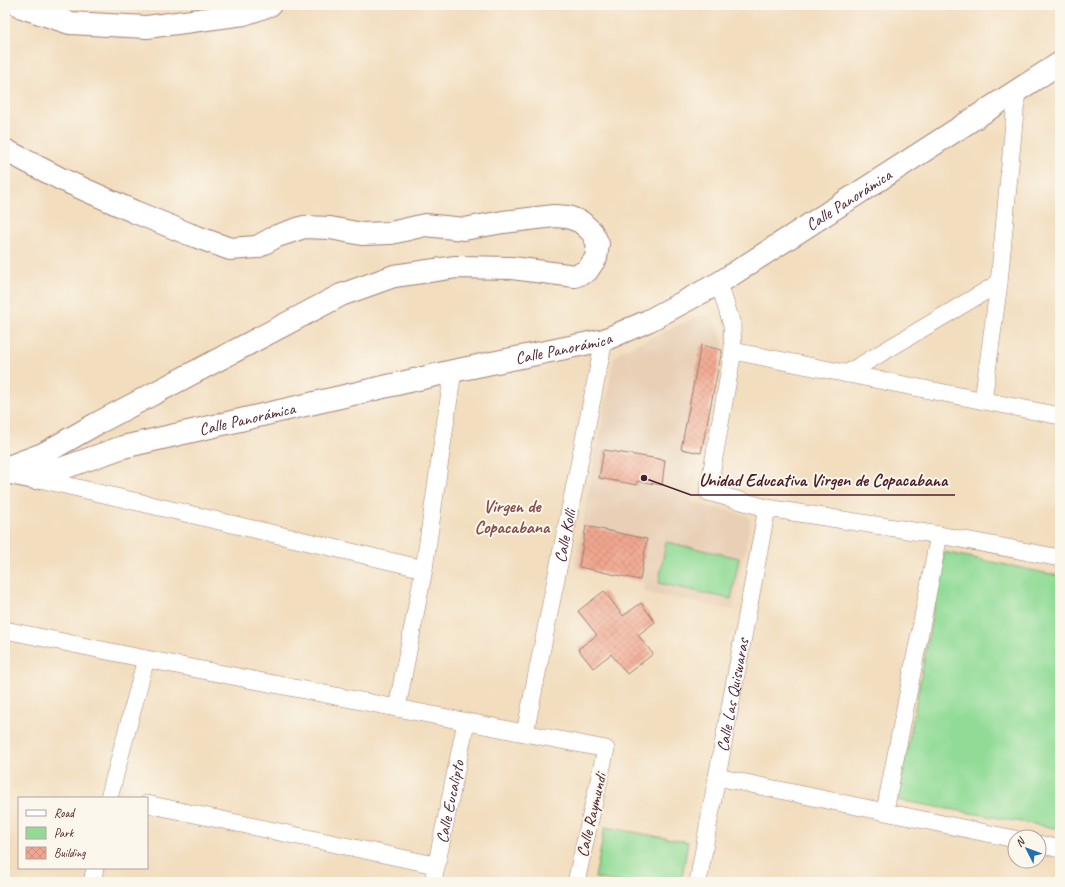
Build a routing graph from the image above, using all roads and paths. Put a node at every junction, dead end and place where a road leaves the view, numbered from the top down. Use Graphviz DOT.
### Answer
graph roads {
  1 [pos="19,5"];
  2 [pos="270,5"];
  3 [pos="1060,63"];
  4 [pos="1018,90"];
  5 [pos="5,150"];
  6 [pos="719,283"];
  7 [pos="999,283"];
  8 [pos="604,340"];
  9 [pos="733,351"];
  10 [pos="453,371"];
  11 [pos="846,374"];
  12 [pos="983,401"];
  13 [pos="1060,416"];
  14 [pos="5,468"];
  15 [pos="5,472"];
  16 [pos="35,478"];
  17 [pos="767,508"];
  18 [pos="939,535"];
  19 [pos="1060,558"];
  20 [pos="424,569"];
  21 [pos="5,630"];
  22 [pos="146,659"];
  23 [pos="397,708"];
  24 [pos="466,722"];
  25 [pos="525,733"];
  26 [pos="717,777"];
  27 [pos="113,797"];
  28 [pos="148,804"];
  29 [pos="885,811"];
  30 [pos="1007,837"];
  31 [pos="1047,846"];
  32 [pos="1060,849"];
  33 [pos="95,869"];
  34 [pos="434,874"];
  35 [pos="92,882"];
  36 [pos="576,882"];
  37 [pos="698,882"];
  1 -- 2 [label="street"];
  3 -- 4 [label="street, Calle Panorámica"];
  4 -- 6 [label="street, Calle Panorámica"];
  4 -- 7 [label="street"];
  5 -- 14 [label="street"];
  6 -- 8 [label="street, Calle Panorámica"];
  6 -- 9 [label="street"];
  7 -- 11 [label="street"];
  7 -- 12 [label="street"];
  8 -- 10 [label="street, Calle Panorámica"];
  8 -- 25 [label="street, Calle Kolli"];
  9 -- 11 [label="street"];
  9 -- 17 [label="street"];
  10 -- 16 [label="street, Calle Panorámica"];
  10 -- 20 [label="street"];
  11 -- 12 [label="street"];
  12 -- 13 [label="street"];
  15 -- 16 [label="street"];
  16 -- 20 [label="street"];
  17 -- 18 [label="street"];
  17 -- 26 [label="street, Calle Las Quiswaras"];
  18 -- 19 [label="street"];
  18 -- 29 [label="street"];
  20 -- 23 [label="street"];
  21 -- 22 [label="street"];
  22 -- 23 [label="street"];
  22 -- 27 [label="street"];
  23 -- 24 [label="street"];
  24 -- 25 [label="street"];
  24 -- 34 [label="street, Calle Eucalipto"];
  25 -- 36 [label="street, Calle Raymundi"];
  26 -- 29 [label="street"];
  26 -- 37 [label="street, Calle Las Quiswaras"];
  28 -- 34 [label="street"];
  29 -- 30 [label="street"];
  31 -- 32 [label="street"];
  33 -- 35 [label="street"];
}
